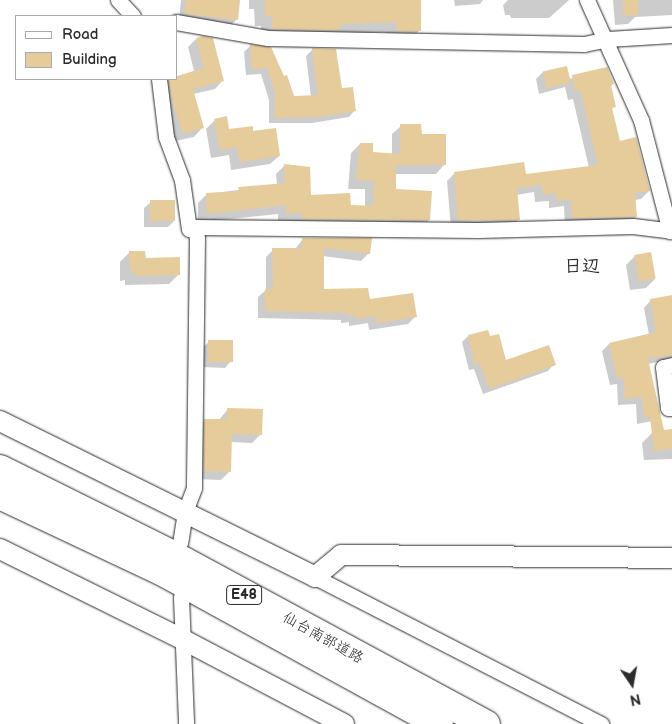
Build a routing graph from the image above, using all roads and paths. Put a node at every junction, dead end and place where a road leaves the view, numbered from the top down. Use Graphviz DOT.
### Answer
graph roads {
  1 [pos="118,0"];
  2 [pos="587,0"];
  3 [pos="132,15"];
  4 [pos="178,22"];
  5 [pos="672,36"];
  6 [pos="602,40"];
  7 [pos="159,80"];
  8 [pos="194,227"];
  9 [pos="671,231"];
  10 [pos="672,365"];
  11 [pos="672,408"];
  12 [pos="0,421"];
  13 [pos="0,469"];
  14 [pos="0,495"];
  15 [pos="185,512"];
  16 [pos="180,543"];
  17 [pos="0,549"];
  18 [pos="672,558"];
  19 [pos="316,577"];
  20 [pos="181,597"];
  21 [pos="182,639"];
  22 [pos="186,724"];
  23 [pos="344,724"];
  24 [pos="439,724"];
  25 [pos="486,724"];
  26 [pos="601,724"];
  1 -- 3 [label="street"];
  2 -- 6 [label="street"];
  4 -- 6 [label="street"];
  5 -- 6 [label="street"];
  6 -- 9 [label="street"];
  7 -- 8 [label="street"];
  8 -- 9 [label="street"];
  8 -- 15 [label="street"];
  10 -- 11 [label="street"];
  12 -- 15 [label="street"];
  13 -- 25 [label="highway, 仙台南部道路 / E48"];
  14 -- 24 [label="highway, 仙台南部道路 / E48"];
  15 -- 16 [label="street"];
  15 -- 19 [label="street"];
  17 -- 21 [label="street"];
  18 -- 19 [label="street"];
  19 -- 26 [label="street"];
  20 -- 21 [label="street"];
  21 -- 22 [label="street"];
  21 -- 23 [label="street"];
}
